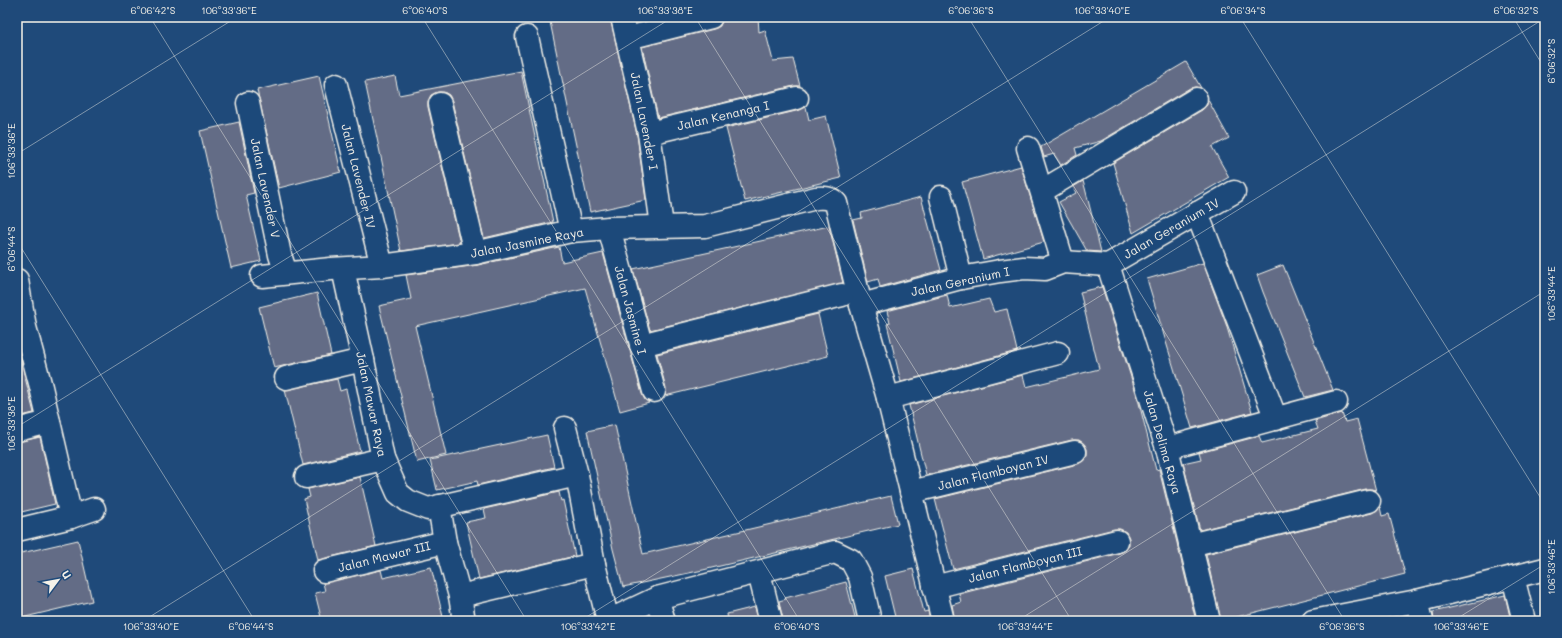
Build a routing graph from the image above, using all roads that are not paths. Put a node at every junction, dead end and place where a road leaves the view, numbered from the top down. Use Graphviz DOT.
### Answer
graph roads {
  1 [pos="622,17"];
  2 [pos="711,17"];
  3 [pos="527,37"];
  4 [pos="628,38"];
  5 [pos="336,85"];
  6 [pos="797,98"];
  7 [pos="1196,99"];
  8 [pos="248,103"];
  9 [pos="440,104"];
  10 [pos="649,133"];
  11 [pos="1028,148"];
  12 [pos="1042,191"];
  13 [pos="1234,192"];
  14 [pos="941,197"];
  15 [pos="1197,213"];
  16 [pos="662,226"];
  17 [pos="609,228"];
  18 [pos="571,231"];
  19 [pos="475,253"];
  20 [pos="1063,262"];
  21 [pos="1108,265"];
  22 [pos="382,266"];
  23 [pos="343,269"];
  24 [pos="284,273"];
  25 [pos="262,276"];
  26 [pos="961,278"];
  27 [pos="17,280"];
  28 [pos="842,295"];
  29 [pos="861,305"];
  30 [pos="21,328"];
  31 [pos="641,345"];
  32 [pos="1058,353"];
  33 [pos="364,360"];
  34 [pos="286,378"];
  35 [pos="654,391"];
  36 [pos="888,398"];
  37 [pos="1336,402"];
  38 [pos="1276,419"];
  39 [pos="49,422"];
  40 [pos="565,428"];
  41 [pos="17,430"];
  42 [pos="1168,448"];
  43 [pos="1076,452"];
  44 [pos="383,458"];
  45 [pos="577,475"];
  46 [pos="306,477"];
  47 [pos="911,492"];
  48 [pos="1369,501"];
  49 [pos="439,506"];
  50 [pos="94,509"];
  51 [pos="71,517"];
  52 [pos="17,530"];
  53 [pos="1117,541"];
  54 [pos="445,542"];
  55 [pos="1190,545"];
  56 [pos="594,564"];
  57 [pos="1545,569"];
  58 [pos="324,571"];
  59 [pos="759,573"];
  60 [pos="1513,577"];
  61 [pos="934,587"];
  62 [pos="460,596"];
  63 [pos="657,598"];
  64 [pos="1419,611"];
  65 [pos="1319,620"];
  66 [pos="464,621"];
  67 [pos="664,621"];
  68 [pos="771,621"];
  69 [pos="870,621"];
  70 [pos="943,621"];
  71 [pos="1209,621"];
  72 [pos="1524,621"];
  1 -- 4 [label="street, Jalan Lavender I"];
  2 -- 4 [label="street"];
  3 -- 18 [label="street"];
  4 -- 10 [label="street, Jalan Lavender I"];
  5 -- 22 [label="street, Jalan Lavender IV"];
  6 -- 10 [label="street, Jalan Kenanga I"];
  7 -- 12 [label="street"];
  8 -- 24 [label="street, Jalan Lavender V"];
  9 -- 19 [label="street"];
  10 -- 16 [label="street, Jalan Lavender I"];
  11 -- 12 [label="street"];
  12 -- 20 [label="street"];
  13 -- 15 [label="street, Jalan Geranium IV"];
  14 -- 26 [label="street"];
  15 -- 21 [label="street, Jalan Geranium IV"];
  15 -- 38 [label="street"];
  16 -- 17 [label="street, Jalan Jasmine Raya"];
  16 -- 29 [label="street, Jalan Jasmine Raya"];
  17 -- 18 [label="street, Jalan Jasmine Raya"];
  17 -- 31 [label="street, Jalan Jasmine I"];
  18 -- 19 [label="street, Jalan Jasmine Raya"];
  19 -- 22 [label="street, Jalan Jasmine Raya"];
  20 -- 21 [label="street, Jalan Geranium I"];
  20 -- 26 [label="street, Jalan Geranium I"];
  21 -- 42 [label="street, Jalan Delima Raya"];
  22 -- 23 [label="street, Jalan Jasmine Raya"];
  23 -- 24 [label="street, Jalan Jasmine Raya"];
  23 -- 33 [label="street, Jalan Mawar Raya"];
  24 -- 25 [label="street, Jalan Jasmine Raya"];
  26 -- 29 [label="street, Jalan Geranium I"];
  27 -- 30 [label="street"];
  28 -- 31 [label="street"];
  29 -- 36 [label="street"];
  30 -- 39 [label="street"];
  31 -- 35 [label="street, Jalan Jasmine I"];
  32 -- 36 [label="street"];
  33 -- 34 [label="street"];
  33 -- 44 [label="street, Jalan Mawar Raya"];
  36 -- 47 [label="street"];
  37 -- 38 [label="street"];
  38 -- 42 [label="street"];
  39 -- 41 [label="street"];
  39 -- 51 [label="street"];
  40 -- 45 [label="street"];
  42 -- 55 [label="street, Jalan Delima Raya"];
  43 -- 47 [label="street, Jalan Flamboyan IV"];
  44 -- 46 [label="street"];
  44 -- 49 [label="street, Jalan Mawar Raya"];
  45 -- 49 [label="street, Jalan Mawar Raya"];
  45 -- 56 [label="street"];
  47 -- 61 [label="street"];
  48 -- 55 [label="street"];
  49 -- 54 [label="street"];
  50 -- 51 [label="street"];
  51 -- 52 [label="street"];
  53 -- 61 [label="street, Jalan Flamboyan III"];
  54 -- 58 [label="street, Jalan Mawar III"];
  54 -- 62 [label="street"];
  55 -- 71 [label="street, Jalan Delima Raya"];
  56 -- 62 [label="street"];
  56 -- 63 [label="street"];
  57 -- 60 [label="street"];
  59 -- 63 [label="street"];
  59 -- 68 [label="street"];
  59 -- 69 [label="street"];
  60 -- 64 [label="street"];
  60 -- 72 [label="street"];
  61 -- 70 [label="street"];
  62 -- 66 [label="street"];
  63 -- 67 [label="street"];
  64 -- 65 [label="street"];
}
